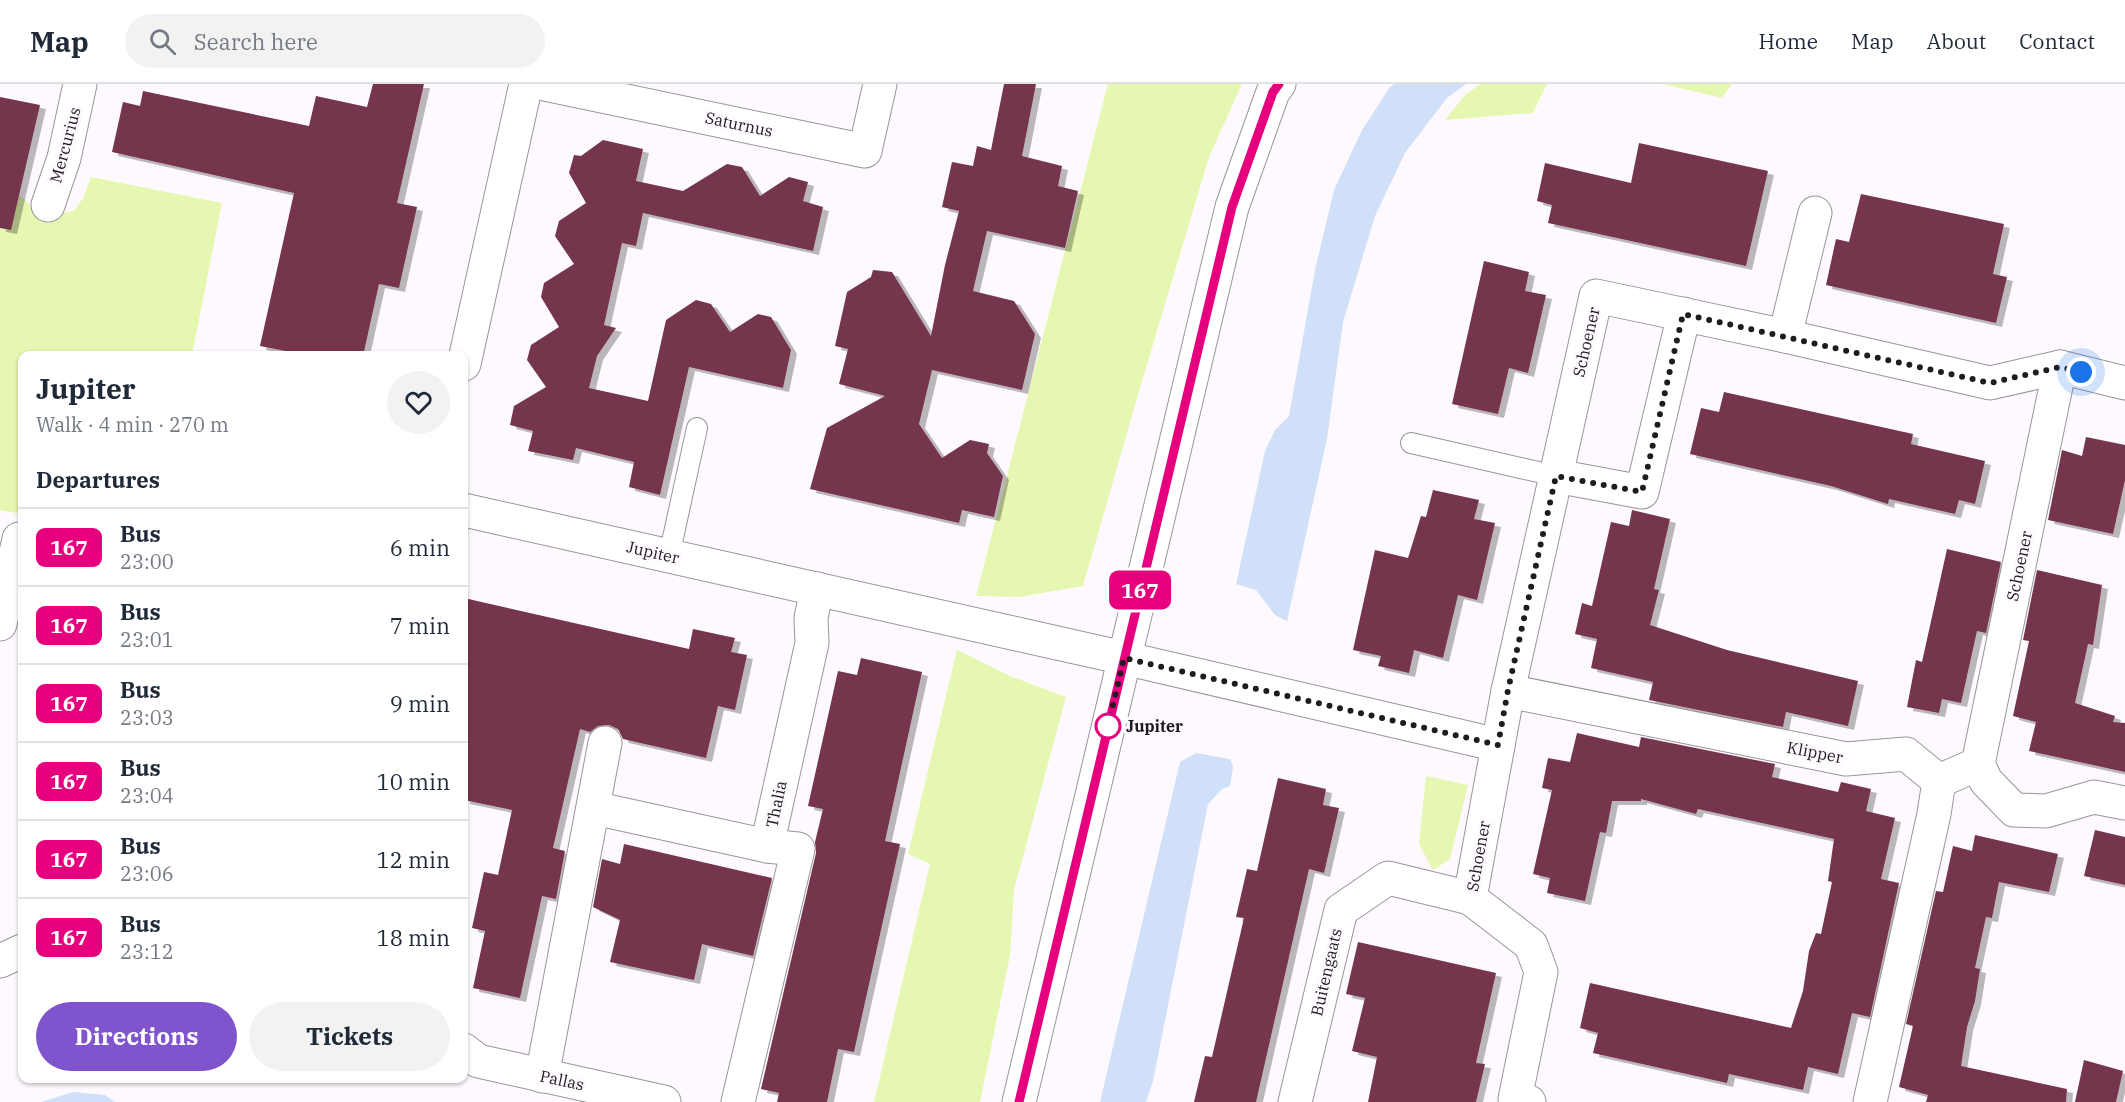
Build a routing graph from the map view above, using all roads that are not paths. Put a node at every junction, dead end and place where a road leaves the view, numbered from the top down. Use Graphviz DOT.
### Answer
graph roads {
  1 [pos="80,84"];
  2 [pos="526,84"];
  3 [pos="545,84"];
  4 [pos="880,84"];
  5 [pos="1279,84"];
  6 [pos="48,205"];
  7 [pos="1815,213"];
  8 [pos="1683,314"];
  9 [pos="1785,336"];
  10 [pos="467,351"];
  11 [pos="2060,367"];
  12 [pos="2125,383"];
  13 [pos="697,428"];
  14 [pos="1411,443"];
  15 [pos="1556,476"];
  16 [pos="468,511"];
  17 [pos="18,543"];
  18 [pos="669,556"];
  19 [pos="817,589"];
  20 [pos="0,624"];
  21 [pos="1124,658"];
  22 [pos="1508,690"];
  23 [pos="605,743"];
  24 [pos="1498,745"];
  25 [pos="1978,764"];
  26 [pos="1940,781"];
  27 [pos="2125,803"];
  28 [pos="594,808"];
  29 [pos="767,846"];
  30 [pos="1470,898"];
  31 [pos="18,953"];
  32 [pos="0,961"];
  33 [pos="468,1053"];
  34 [pos="542,1076"];
  35 [pos="664,1102"];
  36 [pos="738,1102"];
  37 [pos="1019,1102"];
  38 [pos="1295,1102"];
  39 [pos="1529,1102"];
  40 [pos="1870,1102"];
  1 -- 6 [label="street, Mercurius"];
  2 -- 10 [label="street"];
  3 -- 4 [label="street, Saturnus"];
  5 -- 21 [label="street"];
  7 -- 9 [label="street"];
  8 -- 9 [label="street, Schoener"];
  8 -- 15 [label="street"];
  8 -- 15 [label="street, Schoener"];
  9 -- 11 [label="street, Schoener"];
  11 -- 12 [label="street, Schoener"];
  11 -- 25 [label="street, Schoener"];
  13 -- 18 [label="lane"];
  14 -- 15 [label="lane"];
  15 -- 22 [label="street, Schoener"];
  16 -- 18 [label="street, Jupiter"];
  17 -- 20 [label="street"];
  18 -- 19 [label="street, Jupiter"];
  19 -- 21 [label="street, Jupiter"];
  19 -- 29 [label="street, Thalia"];
  21 -- 24 [label="street"];
  21 -- 37 [label="street"];
  22 -- 24 [label="street, Schoener"];
  22 -- 26 [label="street, Klipper"];
  23 -- 28 [label="street"];
  24 -- 30 [label="street, Schoener"];
  25 -- 26 [label="street"];
  25 -- 27 [label="street"];
  26 -- 40 [label="street"];
  28 -- 29 [label="street, Thalia"];
  28 -- 34 [label="street"];
  29 -- 36 [label="street"];
  30 -- 38 [label="street, Buitengaats"];
  30 -- 39 [label="street, Schoener"];
  31 -- 32 [label="street"];
  33 -- 34 [label="street, Pallas"];
  34 -- 35 [label="street, Pallas"];
}
